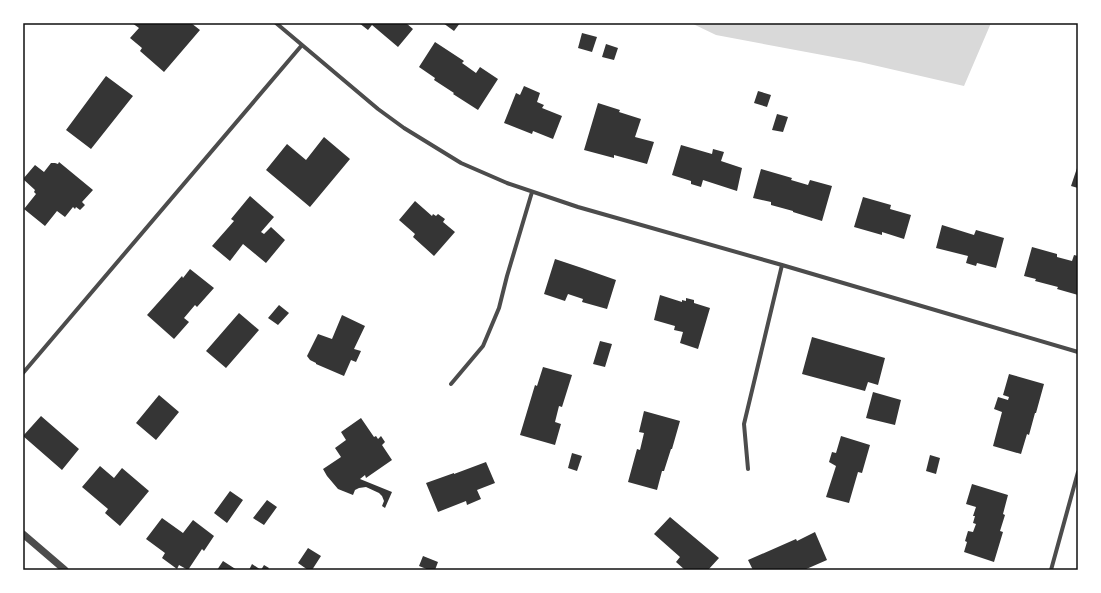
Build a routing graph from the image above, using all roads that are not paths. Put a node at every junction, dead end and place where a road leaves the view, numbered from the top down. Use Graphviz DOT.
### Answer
graph roads {
  1 [pos="276,23"];
  2 [pos="302,45"];
  3 [pos="532,192"];
  4 [pos="782,265"];
  5 [pos="1078,352"];
  6 [pos="23,373"];
  7 [pos="451,384"];
  8 [pos="748,469"];
  9 [pos="1078,472"];
  10 [pos="23,534"];
  11 [pos="65,570"];
  12 [pos="1051,570"];
  1 -- 2 [label="street"];
  2 -- 3 [label="street"];
  2 -- 6 [label="street"];
  3 -- 4 [label="street"];
  3 -- 7 [label="street"];
  4 -- 5 [label="street"];
  4 -- 8 [label="street"];
  9 -- 12 [label="street"];
  10 -- 11 [label="street"];
}
